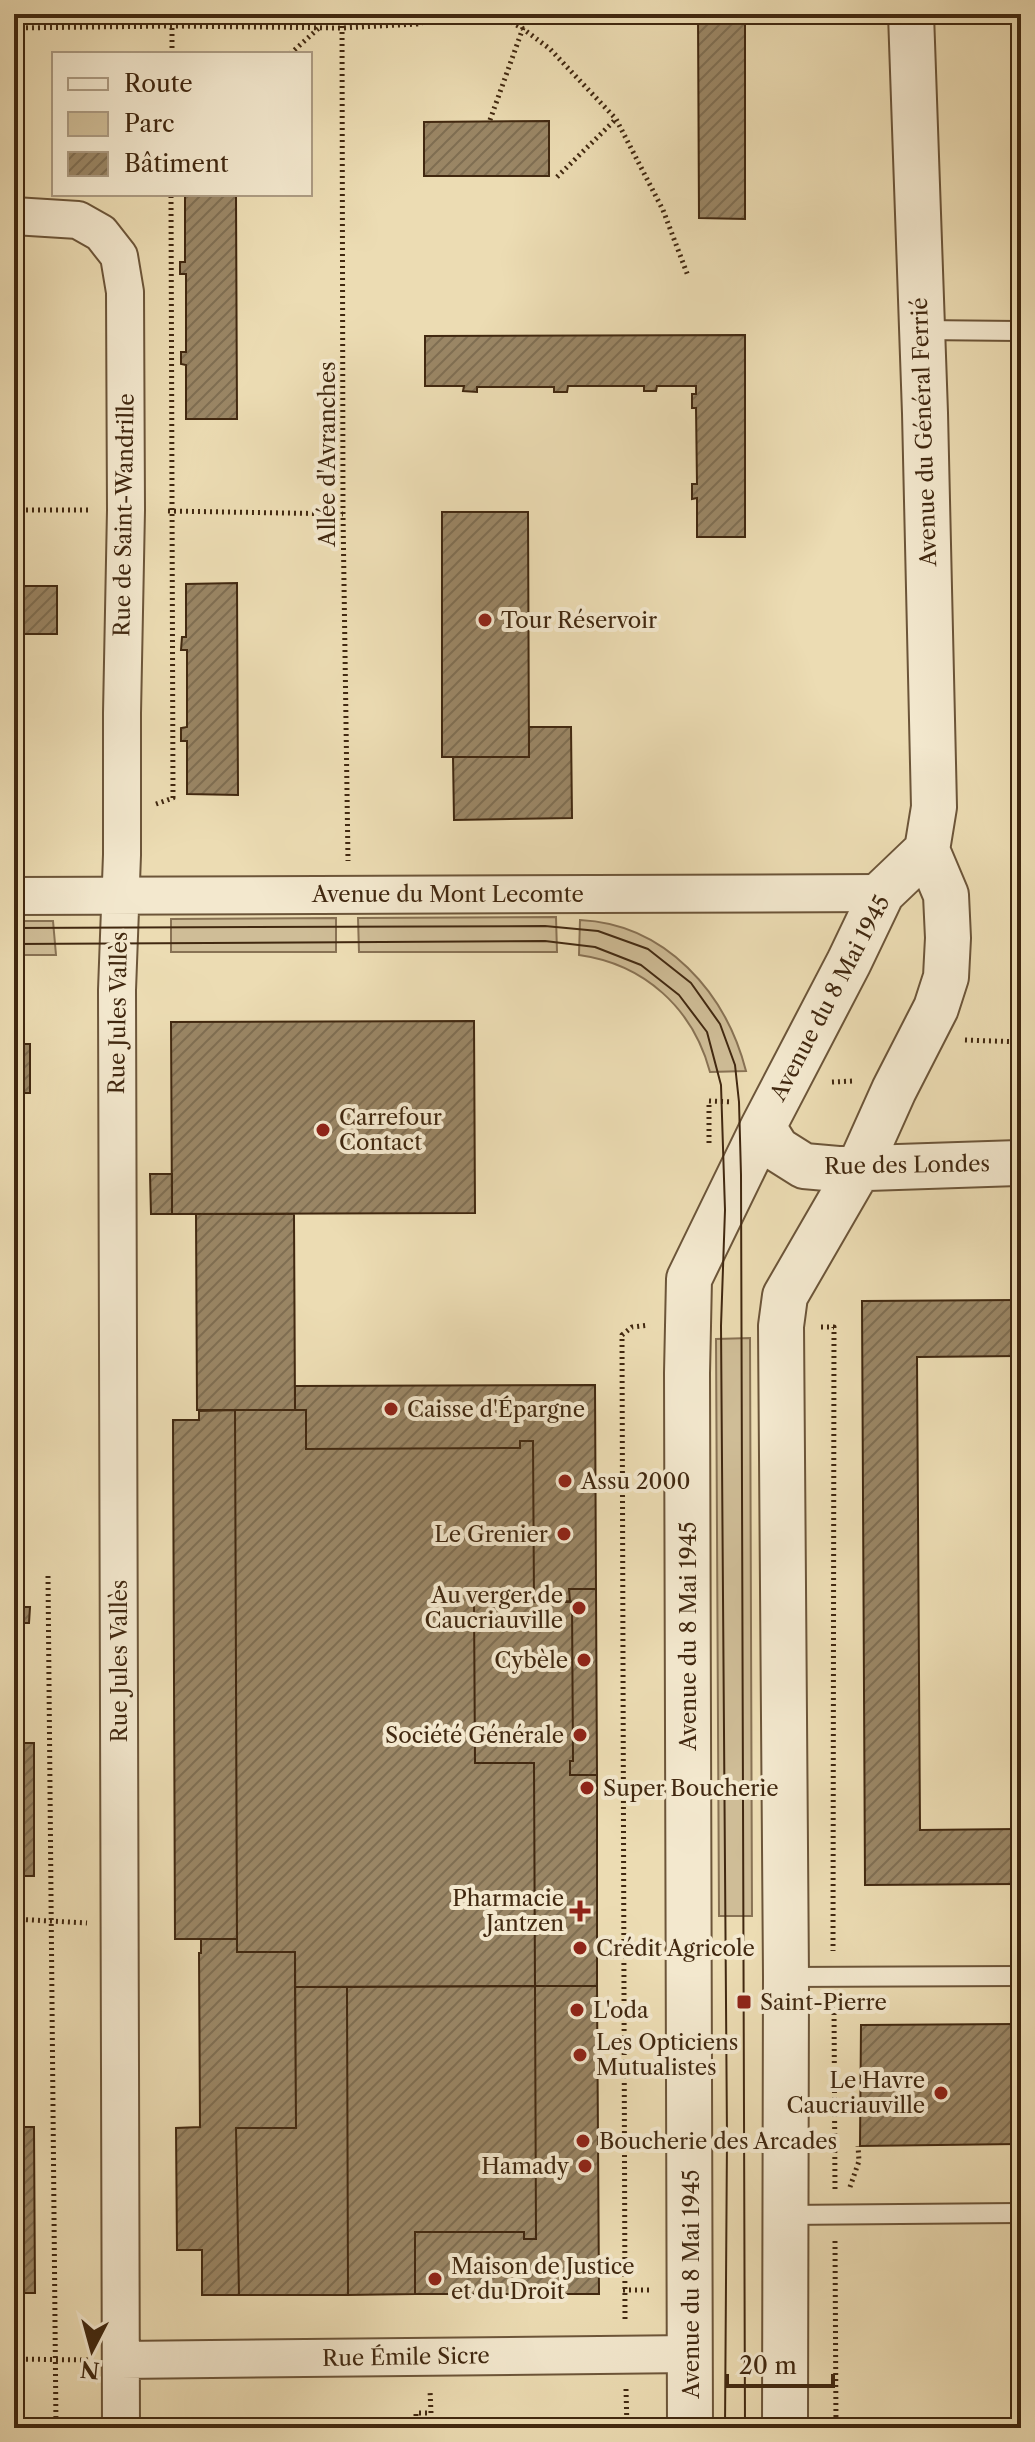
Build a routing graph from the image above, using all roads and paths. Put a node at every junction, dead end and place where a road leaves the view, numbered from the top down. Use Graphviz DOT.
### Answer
graph roads {
  1 [pos="172,14"];
  2 [pos="342,14"];
  3 [pos="457,14"];
  4 [pos="489,14"];
  5 [pos="528,14"];
  6 [pos="911,14"];
  7 [pos="172,26"];
  8 [pos="320,27"];
  9 [pos="14,28"];
  10 [pos="342,28"];
  11 [pos="522,28"];
  12 [pos="172,52"];
  13 [pos="292,52"];
  14 [pos="616,119"];
  15 [pos="490,120"];
  16 [pos="557,177"];
  17 [pos="171,196"];
  18 [pos="14,216"];
  19 [pos="688,276"];
  20 [pos="922,330"];
  21 [pos="1021,331"];
  22 [pos="14,510"];
  23 [pos="126,510"];
  24 [pos="171,511"];
  25 [pos="343,514"];
  26 [pos="122,815"];
  27 [pos="927,850"];
  28 [pos="882,893"];
  29 [pos="348,894"];
  30 [pos="120,895"];
  31 [pos="946,895"];
  32 [pos="14,896"];
  33 [pos="920,1038"];
  34 [pos="1021,1042"];
  35 [pos="790,1076"];
  36 [pos="894,1090"];
  37 [pos="763,1127"];
  38 [pos="1021,1163"];
  39 [pos="859,1168"];
  40 [pos="781,1326"];
  41 [pos="622,1335"];
  42 [pos="48,1576"];
  43 [pos="14,1919"];
  44 [pos="51,1920"];
  45 [pos="120,1924"];
  46 [pos="1021,1976"];
  47 [pos="786,1977"];
  48 [pos="833,1977"];
  49 [pos="858,2146"];
  50 [pos="859,2161"];
  51 [pos="1021,2213"];
  52 [pos="835,2214"];
  53 [pos="784,2215"];
  54 [pos="691,2354"];
  55 [pos="626,2355"];
  56 [pos="14,2359"];
  57 [pos="56,2359"];
  58 [pos="121,2360"];
  59 [pos="56,2428"];
  60 [pos="121,2428"];
  61 [pos="627,2428"];
  62 [pos="690,2428"];
  63 [pos="785,2428"];
  64 [pos="836,2428"];
  1 -- 7 [label="path"];
  2 -- 10 [label="path, Allée d'Avranches"];
  3 -- 10 [label="path"];
  4 -- 11 [label="path"];
  5 -- 11 [label="path"];
  6 -- 20 [label="street, Avenue du Général Ferrié"];
  7 -- 8 [label="path"];
  7 -- 9 [label="path"];
  7 -- 12 [label="path"];
  8 -- 10 [label="path"];
  8 -- 13 [label="path"];
  10 -- 25 [label="path, Allée d'Avranches"];
  11 -- 14 [label="path"];
  11 -- 15 [label="path"];
  14 -- 16 [label="path"];
  14 -- 19 [label="path"];
  17 -- 24 [label="path"];
  18 -- 23 [label="street, Rue de Saint-Wandrille"];
  20 -- 21 [label="lane"];
  20 -- 27 [label="street, Avenue du Général Ferrié"];
  22 -- 23 [label="path"];
  23 -- 24 [label="path"];
  23 -- 26 [label="street, Rue de Saint-Wandrille"];
  24 -- 25 [label="path"];
  24 -- 26 [label="path"];
  25 -- 29 [label="path, Allée d'Avranches"];
  26 -- 30 [label="street, Rue de Saint-Wandrille"];
  27 -- 28 [label="street, Avenue du 8 Mai 1945"];
  27 -- 31 [label="street"];
  28 -- 29 [label="street, Avenue du Mont Lecomte"];
  28 -- 31 [label="street"];
  28 -- 35 [label="street, Avenue du 8 Mai 1945"];
  29 -- 30 [label="street, Avenue du Mont Lecomte"];
  30 -- 32 [label="street, Avenue du Mont Lecomte"];
  30 -- 45 [label="street, Rue Jules Vallès"];
  31 -- 33 [label="street"];
  33 -- 34 [label="path"];
  33 -- 36 [label="street"];
  35 -- 36 [label="path"];
  35 -- 37 [label="street, Avenue du 8 Mai 1945"];
  36 -- 39 [label="street"];
  37 -- 39 [label="street, Rue des Londes"];
  37 -- 54 [label="street, Avenue du 8 Mai 1945"];
  38 -- 39 [label="street, Rue des Londes"];
  39 -- 40 [label="street"];
  40 -- 47 [label="street"];
  40 -- 48 [label="path"];
  41 -- 55 [label="path"];
  42 -- 44 [label="path"];
  43 -- 44 [label="path"];
  44 -- 45 [label="path"];
  44 -- 57 [label="path"];
  45 -- 58 [label="street, Rue Jules Vallès"];
  46 -- 48 [label="lane"];
  47 -- 48 [label="lane"];
  47 -- 53 [label="street"];
  48 -- 52 [label="path"];
  49 -- 50 [label="path"];
  51 -- 52 [label="lane"];
  52 -- 53 [label="lane"];
  52 -- 64 [label="path"];
  53 -- 63 [label="street"];
  54 -- 55 [label="street, Rue Émile Sicre"];
  54 -- 62 [label="street, Avenue du 8 Mai 1945"];
  55 -- 58 [label="street, Rue Émile Sicre"];
  55 -- 61 [label="path"];
  56 -- 57 [label="path"];
  57 -- 58 [label="path"];
  57 -- 59 [label="path"];
  58 -- 60 [label="street, Rue Jules Vallès"];
}
